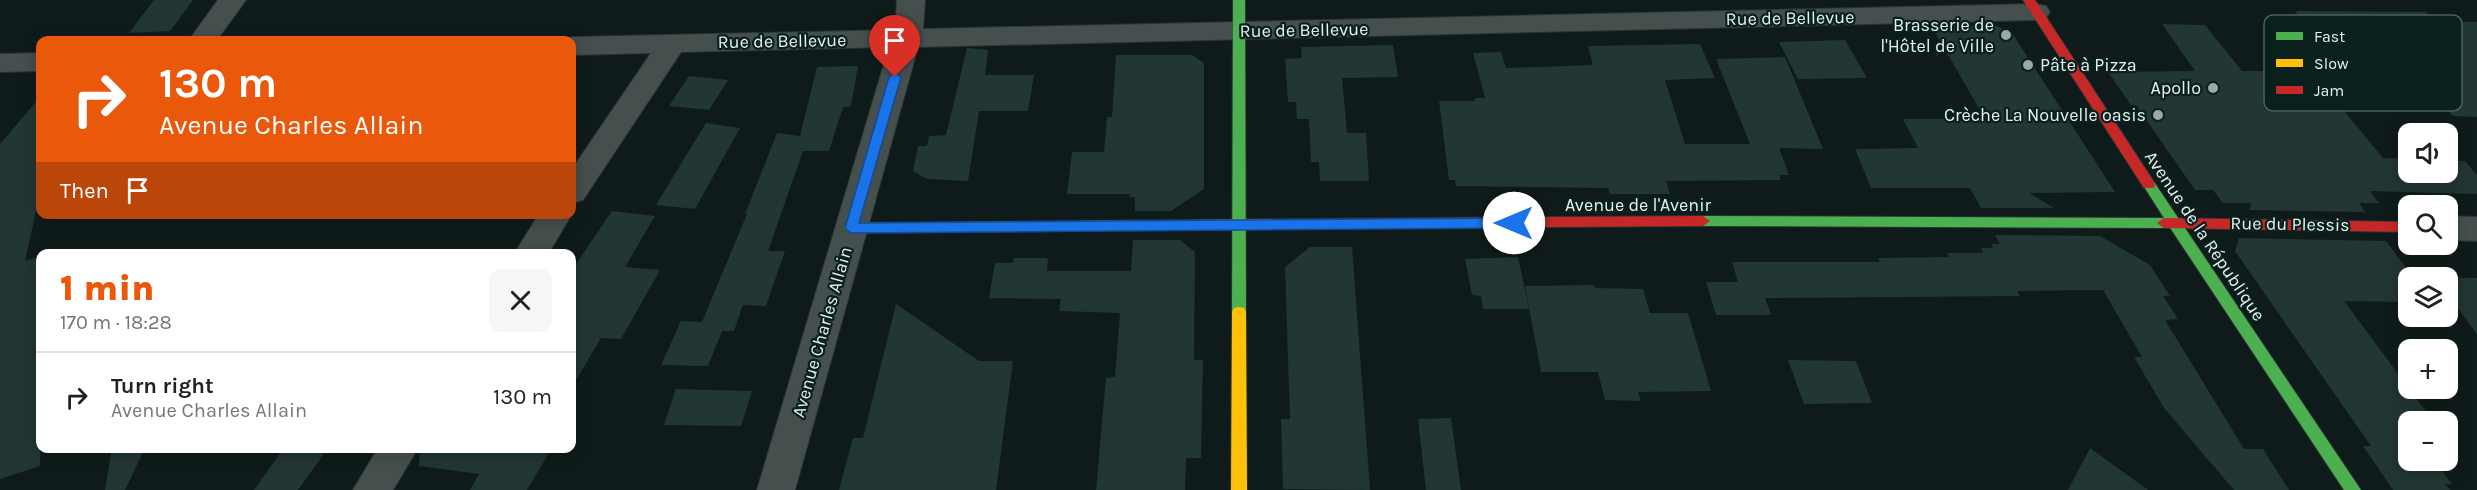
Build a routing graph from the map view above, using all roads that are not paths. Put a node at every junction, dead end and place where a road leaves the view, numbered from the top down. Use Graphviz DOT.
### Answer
graph roads {
  1 [pos="232,0"];
  2 [pos="911,0"];
  3 [pos="1239,0"];
  4 [pos="2033,6"];
  5 [pos="1240,31"];
  6 [pos="205,36"];
  7 [pos="905,39"];
  8 [pos="672,44"];
  9 [pos="576,46"];
  10 [pos="36,62"];
  11 [pos="0,63"];
  12 [pos="576,186"];
  13 [pos="553,219"];
  14 [pos="2172,221"];
  15 [pos="1240,225"];
  16 [pos="2398,227"];
  17 [pos="851,228"];
  18 [pos="2458,228"];
  19 [pos="2477,229"];
  20 [pos="533,249"];
  21 [pos="396,453"];
  22 [pos="372,490"];
  23 [pos="776,490"];
  24 [pos="1239,490"];
  25 [pos="2353,490"];
  1 -- 6 [label="street"];
  2 -- 7 [label="street, Avenue Charles Allain"];
  3 -- 5 [label="street"];
  4 -- 5 [label="street, Rue de Bellevue"];
  4 -- 14 [label="street, Avenue de la République"];
  5 -- 7 [label="street, Rue de Bellevue"];
  5 -- 15 [label="street"];
  7 -- 8 [label="street, Rue de Bellevue"];
  7 -- 17 [label="street, Avenue Charles Allain"];
  8 -- 9 [label="street, Rue de Bellevue"];
  8 -- 12 [label="street"];
  10 -- 11 [label="street"];
  13 -- 20 [label="street"];
  14 -- 15 [label="street, Avenue de l'Avenir"];
  14 -- 16 [label="street, Rue du Plessis"];
  14 -- 25 [label="street, Avenue de la République"];
  15 -- 17 [label="street, Avenue de l'Avenir"];
  15 -- 24 [label="street"];
  17 -- 23 [label="street, Avenue Charles Allain"];
  18 -- 19 [label="street"];
  21 -- 22 [label="street"];
}
